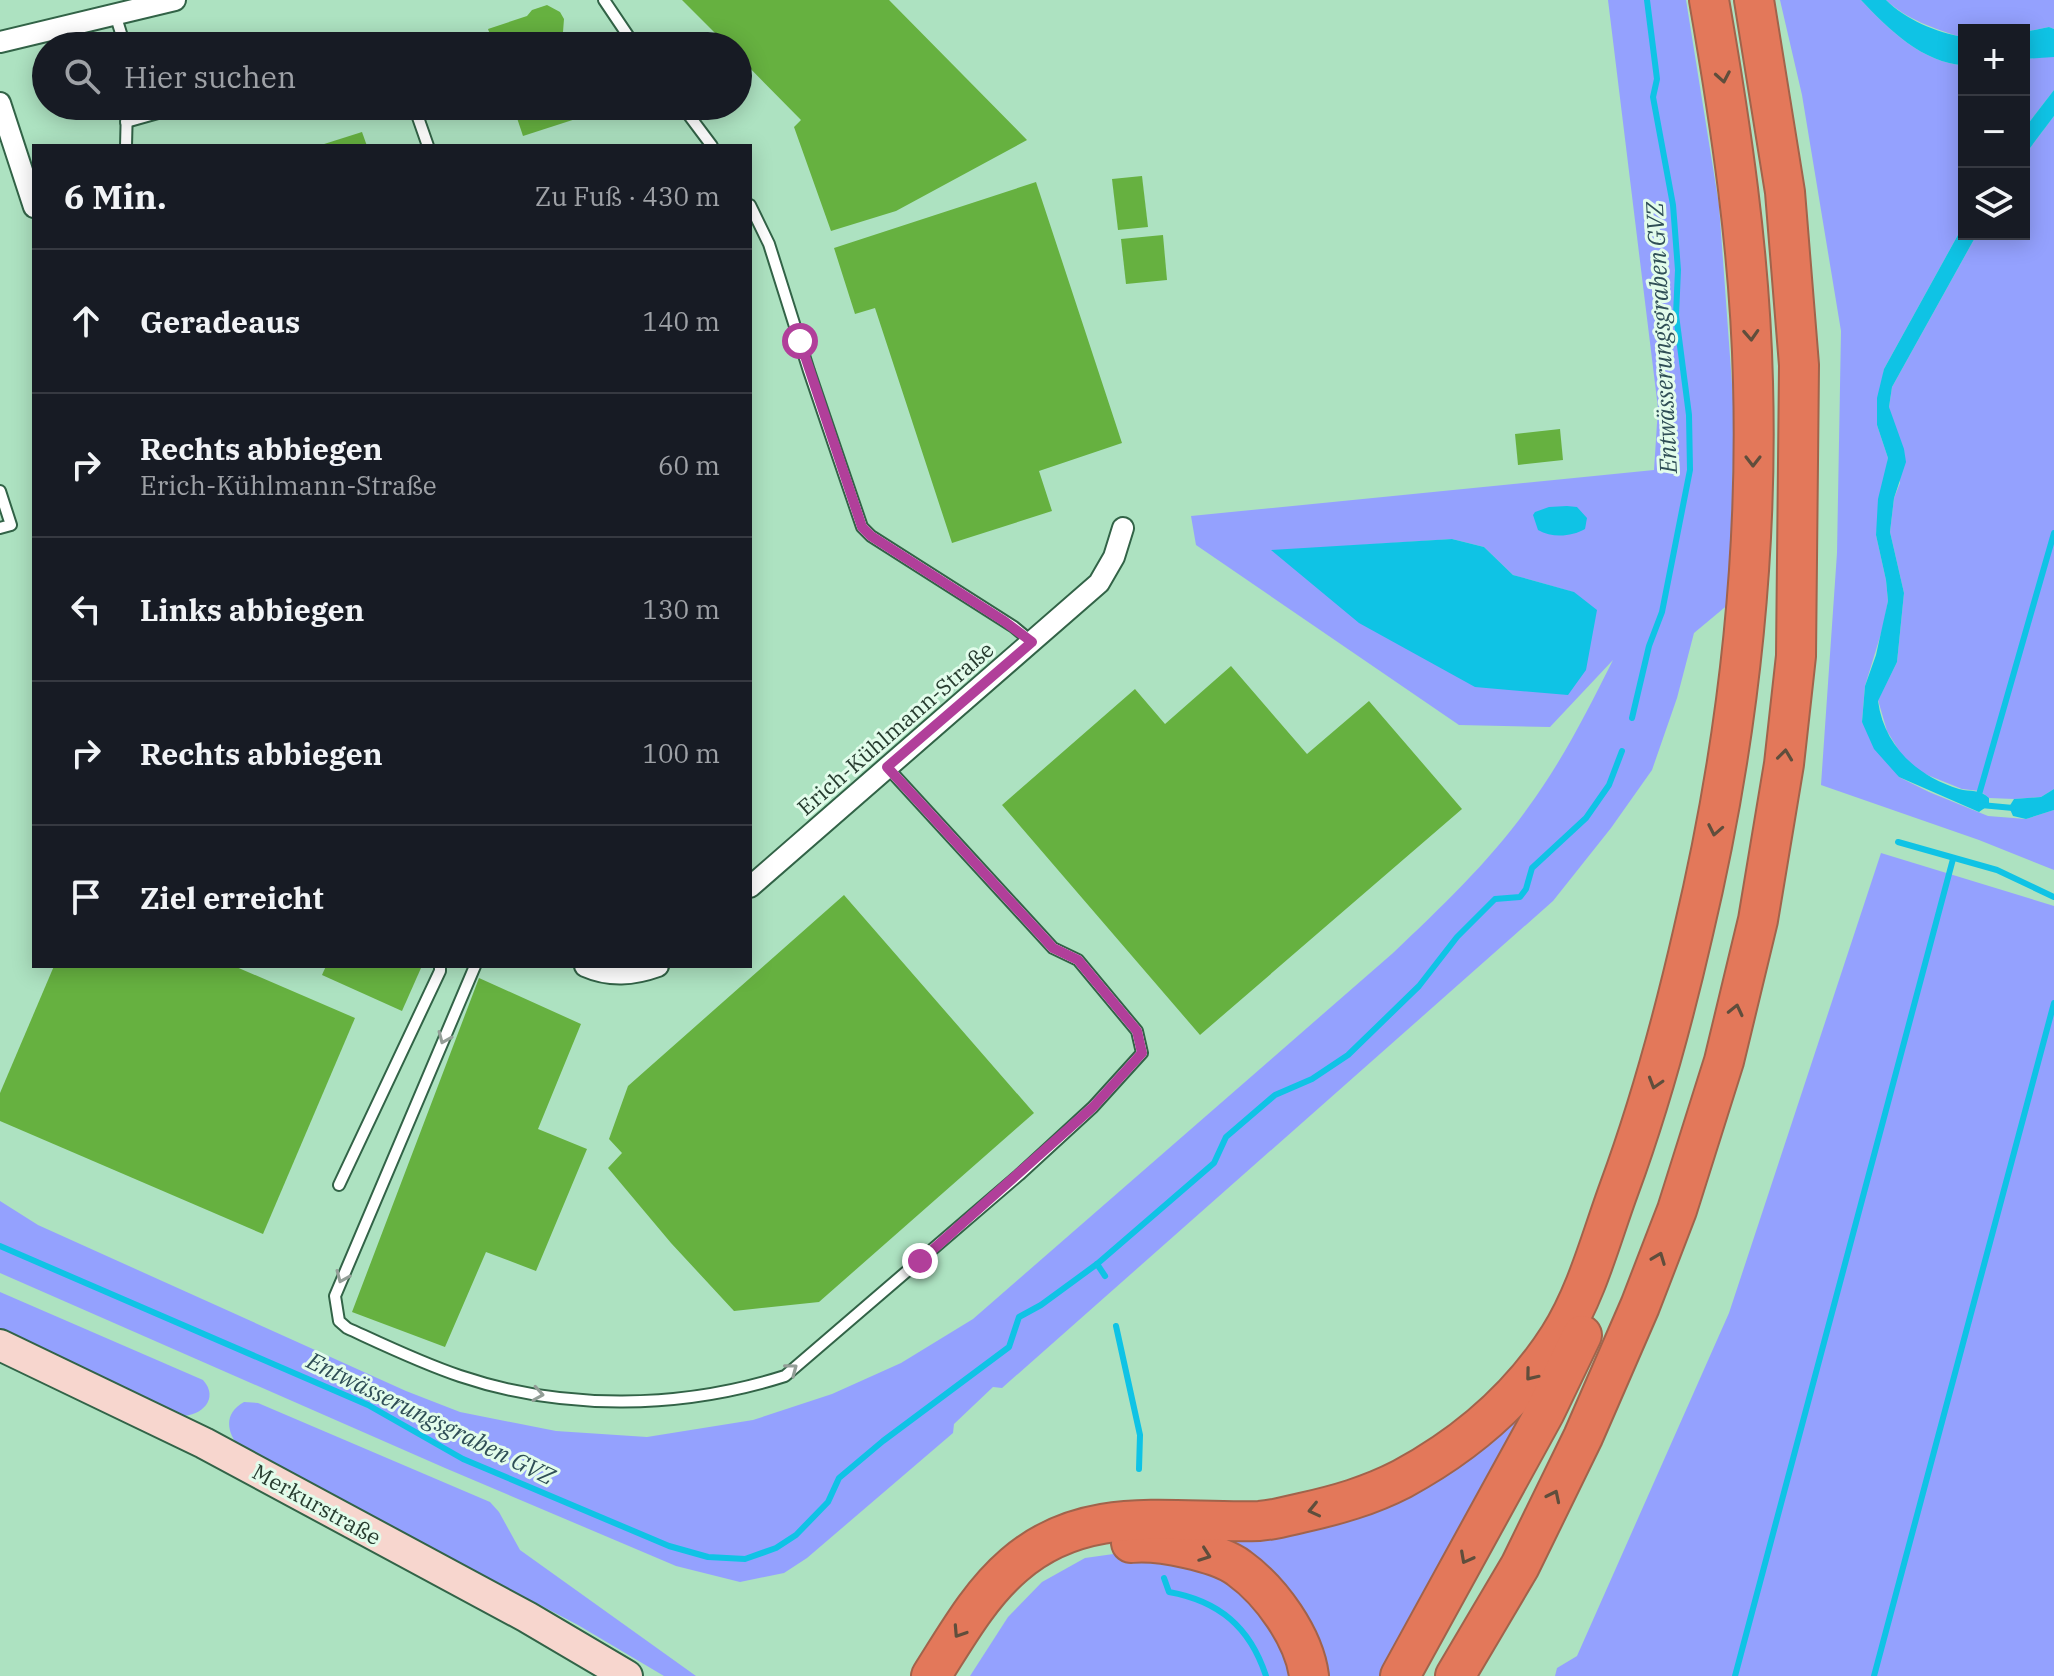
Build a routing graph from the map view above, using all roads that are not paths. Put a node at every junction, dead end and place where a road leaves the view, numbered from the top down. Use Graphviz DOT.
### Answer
graph roads {
  1 [pos="174,0"];
  2 [pos="604,0"];
  3 [pos="1709,0"];
  4 [pos="1754,0"];
  5 [pos="115,14"];
  6 [pos="41,32"];
  7 [pos="121,32"];
  8 [pos="626,32"];
  9 [pos="32,34"];
  10 [pos="0,42"];
  11 [pos="0,103"];
  12 [pos="133,120"];
  13 [pos="419,120"];
  14 [pos="692,120"];
  15 [pos="126,122"];
  16 [pos="126,144"];
  17 [pos="427,144"];
  18 [pos="710,144"];
  19 [pos="32,201"];
  20 [pos="752,209"];
  21 [pos="0,491"];
  22 [pos="0,528"];
  23 [pos="1123,528"];
  24 [pos="1032,642"];
  25 [pos="887,767"];
  26 [pos="752,885"];
  27 [pos="439,968"];
  28 [pos="474,968"];
  29 [pos="590,968"];
  30 [pos="653,968"];
  31 [pos="339,1185"];
  32 [pos="1584,1284"];
  33 [pos="0,1345"];
  34 [pos="627,1676"];
  35 [pos="931,1676"];
  36 [pos="962,1676"];
  37 [pos="1309,1676"];
  38 [pos="1400,1676"];
  39 [pos="1455,1676"];
  1 -- 5 [label="street"];
  2 -- 8 [label="lane"];
  3 -- 32 [label="highway, one-way"];
  39 -- 4 [label="highway, one-way"];
  5 -- 6 [label="street"];
  5 -- 7 [label="lane"];
  9 -- 10 [label="street"];
  11 -- 19 [label="street"];
  12 -- 15 [label="lane"];
  13 -- 17 [label="lane"];
  14 -- 18 [label="lane"];
  15 -- 16 [label="lane"];
  20 -- 24 [label="lane"];
  21 -- 22 [label="lane"];
  23 -- 24 [label="street, Erich-Kühlmann-Straße"];
  24 -- 25 [label="street, Erich-Kühlmann-Straße"];
  25 -- 26 [label="street, Erich-Kühlmann-Straße"];
  28 -- 25 [label="lane, one-way"];
  27 -- 31 [label="lane"];
  29 -- 30 [label="street"];
  32 -- 35 [label="highway, one-way"];
  32 -- 38 [label="highway, one-way"];
  33 -- 34 [label="street, Merkurstraße"];
  36 -- 37 [label="highway, one-way"];
}
